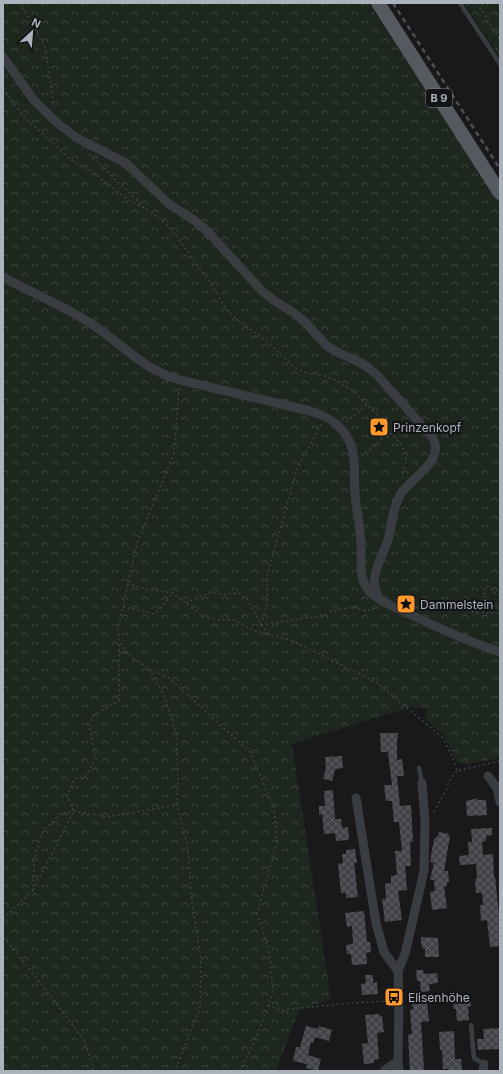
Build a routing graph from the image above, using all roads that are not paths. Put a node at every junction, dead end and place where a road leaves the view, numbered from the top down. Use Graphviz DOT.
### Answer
graph roads {
  1 [pos="378,3"];
  2 [pos="460,3"];
  3 [pos="3,57"];
  4 [pos="500,64"];
  5 [pos="500,193"];
  6 [pos="3,278"];
  7 [pos="384,602"];
  8 [pos="500,652"];
  9 [pos="419,768"];
  10 [pos="488,776"];
  11 [pos="422,783"];
  12 [pos="356,798"];
  13 [pos="500,802"];
  14 [pos="398,971"];
  15 [pos="471,1025"];
  16 [pos="398,1061"];
  17 [pos="483,1068"];
  18 [pos="384,1071"];
  19 [pos="399,1071"];
  1 -- 5 [label="main road, B 9"];
  2 -- 4 [label="lane"];
  3 -- 7 [label="street"];
  6 -- 7 [label="street"];
  7 -- 8 [label="street"];
  9 -- 11 [label="lane"];
  10 -- 13 [label="street"];
  11 -- 14 [label="street"];
  12 -- 14 [label="street"];
  14 -- 16 [label="street"];
  15 -- 17 [label="lane"];
  16 -- 18 [label="street"];
  16 -- 19 [label="street"];
}
